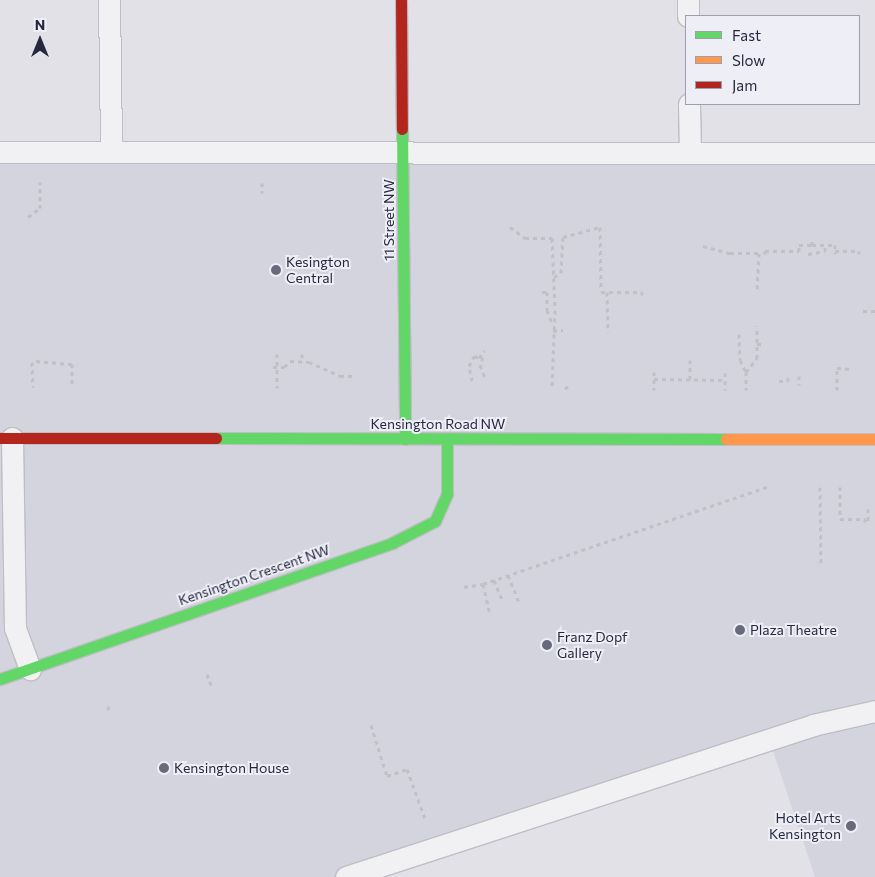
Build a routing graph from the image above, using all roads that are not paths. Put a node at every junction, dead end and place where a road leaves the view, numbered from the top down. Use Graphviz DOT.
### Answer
graph roads {
  1 [pos="110,0"];
  2 [pos="402,0"];
  3 [pos="688,0"];
  4 [pos="688,15"];
  5 [pos="689,105"];
  6 [pos="0,152"];
  7 [pos="111,152"];
  8 [pos="690,153"];
  9 [pos="875,153"];
  10 [pos="403,154"];
  11 [pos="6,438"];
  12 [pos="405,439"];
  13 [pos="447,439"];
  14 [pos="875,439"];
  15 [pos="30,668"];
  16 [pos="0,679"];
  17 [pos="875,711"];
  18 [pos="346,877"];
  1 -- 7 [label="lane"];
  2 -- 10 [label="street, 11 Street NW"];
  3 -- 4 [label="lane"];
  5 -- 8 [label="lane"];
  6 -- 7 [label="lane"];
  7 -- 10 [label="lane"];
  8 -- 9 [label="lane"];
  8 -- 10 [label="lane"];
  10 -- 12 [label="street, 11 Street NW"];
  11 -- 12 [label="street, Kensington Road NW"];
  11 -- 15 [label="lane"];
  12 -- 13 [label="street, Kensington Road NW"];
  13 -- 14 [label="street, Kensington Road NW"];
  13 -- 15 [label="street, Kensington Crescent NW"];
  15 -- 16 [label="street, Kensington Crescent NW"];
  17 -- 18 [label="lane"];
}
